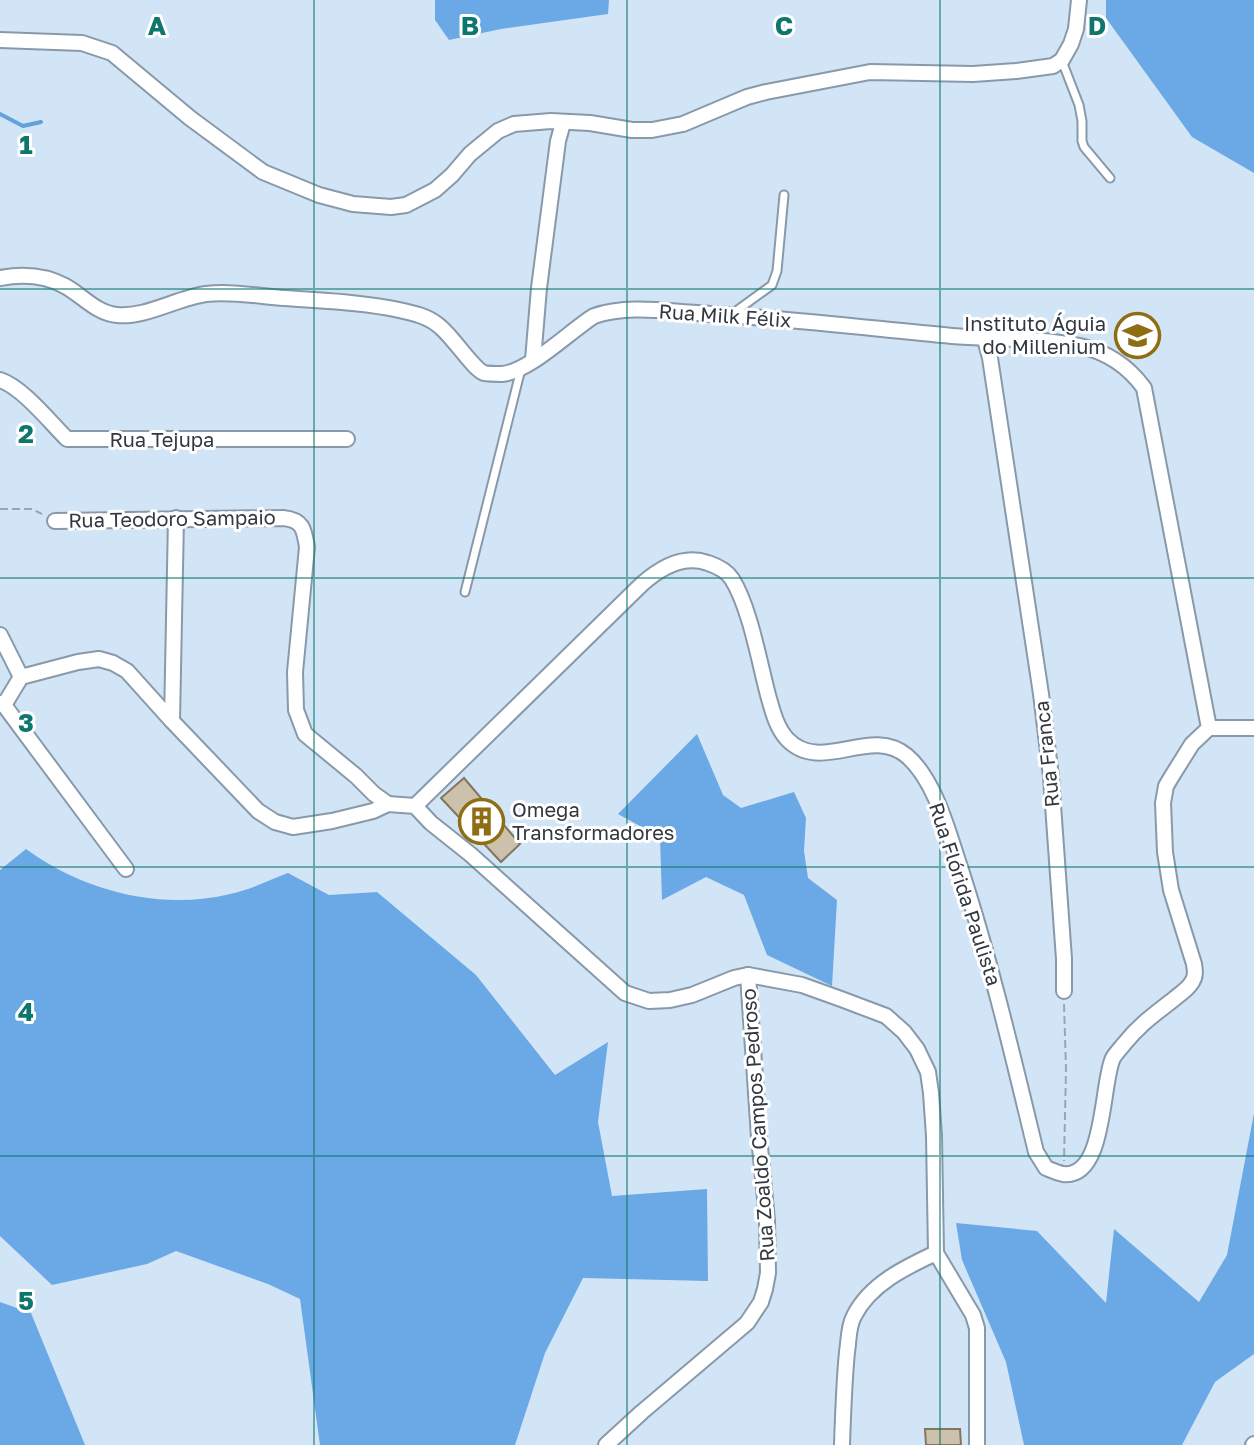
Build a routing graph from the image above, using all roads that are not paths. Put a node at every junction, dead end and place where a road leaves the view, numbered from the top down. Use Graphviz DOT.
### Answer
graph roads {
  1 [pos="1079,0"];
  2 [pos="0,40"];
  3 [pos="1058,63"];
  4 [pos="563,123"];
  5 [pos="1110,178"];
  6 [pos="784,195"];
  7 [pos="0,278"];
  8 [pos="730,315"];
  9 [pos="985,339"];
  10 [pos="527,364"];
  11 [pos="0,380"];
  12 [pos="347,439"];
  13 [pos="176,518"];
  14 [pos="55,521"];
  15 [pos="465,592"];
  16 [pos="0,635"];
  17 [pos="21,677"];
  18 [pos="2,704"];
  19 [pos="172,721"];
  20 [pos="1209,728"];
  21 [pos="1254,728"];
  22 [pos="388,804"];
  23 [pos="415,806"];
  24 [pos="126,869"];
  25 [pos="748,975"];
  26 [pos="1064,991"];
  27 [pos="936,1253"];
  28 [pos="606,1445"];
  29 [pos="842,1445"];
  30 [pos="977,1445"];
  1 -- 3 [label="street"];
  2 -- 4 [label="street"];
  3 -- 4 [label="street"];
  3 -- 5 [label="lane"];
  4 -- 10 [label="street"];
  6 -- 8 [label="lane"];
  7 -- 10 [label="street"];
  8 -- 9 [label="street, Rua Milk Félix"];
  8 -- 10 [label="street, Rua Milk Félix"];
  9 -- 20 [label="street, Rua Milk Félix"];
  9 -- 26 [label="street, Rua Franca"];
  10 -- 15 [label="lane"];
  11 -- 12 [label="street, Rua Tejupa"];
  13 -- 14 [label="street, Rua Teodoro Sampaio"];
  13 -- 19 [label="street"];
  13 -- 22 [label="street, Rua Teodoro Sampaio"];
  16 -- 17 [label="street"];
  17 -- 18 [label="street"];
  17 -- 19 [label="street"];
  18 -- 24 [label="street"];
  19 -- 22 [label="street"];
  20 -- 21 [label="street"];
  20 -- 23 [label="street, Rua Flórida Paulista"];
  22 -- 23 [label="street"];
  23 -- 25 [label="street"];
  25 -- 27 [label="street"];
  25 -- 28 [label="street, Rua Zoaldo Campos Pedroso"];
  27 -- 29 [label="street"];
  27 -- 30 [label="street"];
}
